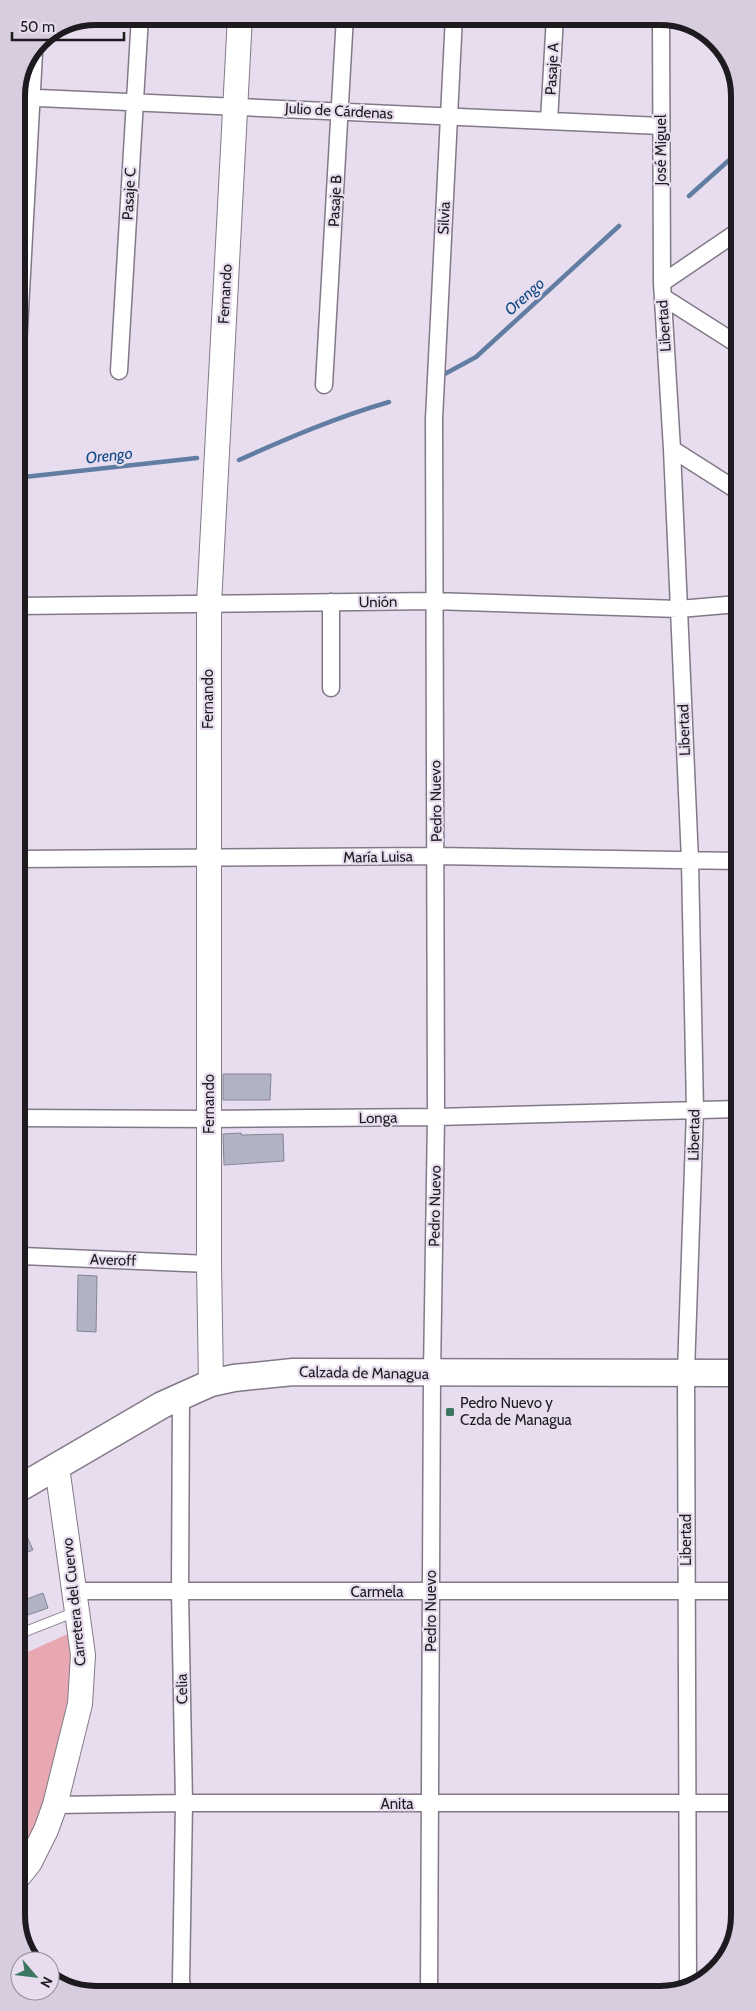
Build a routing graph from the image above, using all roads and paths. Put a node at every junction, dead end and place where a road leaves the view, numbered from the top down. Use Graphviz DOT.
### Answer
graph roads {
  1 [pos="139,25"];
  2 [pos="240,25"];
  3 [pos="345,25"];
  4 [pos="454,25"];
  5 [pos="554,25"];
  6 [pos="661,25"];
  7 [pos="31,67"];
  8 [pos="25,93"];
  9 [pos="25,97"];
  10 [pos="135,102"];
  11 [pos="235,107"];
  12 [pos="340,112"];
  13 [pos="449,116"];
  14 [pos="549,121"];
  15 [pos="661,126"];
  16 [pos="731,237"];
  17 [pos="662,290"];
  18 [pos="731,340"];
  19 [pos="119,371"];
  20 [pos="324,385"];
  21 [pos="434,419"];
  22 [pos="672,449"];
  23 [pos="731,487"];
  24 [pos="433,601"];
  25 [pos="331,602"];
  26 [pos="209,604"];
  27 [pos="731,605"];
  28 [pos="25,606"];
  29 [pos="679,609"];
  30 [pos="331,688"];
  31 [pos="437,856"];
  32 [pos="208,858"];
  33 [pos="25,859"];
  34 [pos="731,861"];
  35 [pos="690,862"];
  36 [pos="695,1110"];
  37 [pos="731,1110"];
  38 [pos="436,1117"];
  39 [pos="25,1118"];
  40 [pos="209,1119"];
  41 [pos="25,1256"];
  42 [pos="209,1264"];
  43 [pos="686,1372"];
  44 [pos="731,1372"];
  45 [pos="432,1374"];
  46 [pos="212,1382"];
  47 [pos="181,1396"];
  48 [pos="57,1467"];
  49 [pos="25,1485"];
  50 [pos="731,1591"];
  51 [pos="180,1592"];
  52 [pos="431,1592"];
  53 [pos="686,1592"];
  54 [pos="76,1601"];
  55 [pos="25,1631"];
  56 [pos="184,1803"];
  57 [pos="731,1803"];
  58 [pos="431,1804"];
  59 [pos="686,1804"];
  60 [pos="55,1805"];
  61 [pos="25,1868"];
  62 [pos="688,1981"];
  63 [pos="183,1986"];
  64 [pos="430,1986"];
  1 -- 10 [label="street, Pasaje C"];
  2 -- 11 [label="street, Fernando"];
  3 -- 12 [label="street, Pasaje B"];
  4 -- 13 [label="street, Silvia"];
  5 -- 14 [label="street, Pasaje A"];
  6 -- 15 [label="street, José Miguel"];
  7 -- 8 [label="street"];
  9 -- 10 [label="street, Julio de Cárdenas"];
  10 -- 11 [label="street, Julio de Cárdenas"];
  10 -- 19 [label="street, Pasaje C"];
  11 -- 12 [label="street, Julio de Cárdenas"];
  11 -- 26 [label="street, Fernando"];
  12 -- 13 [label="street, Julio de Cárdenas"];
  12 -- 20 [label="street, Pasaje B"];
  13 -- 14 [label="street, Julio de Cárdenas"];
  13 -- 21 [label="street, Silvia"];
  14 -- 15 [label="street, Julio de Cárdenas"];
  15 -- 17 [label="street, José Miguel"];
  16 -- 17 [label="street"];
  17 -- 18 [label="street"];
  17 -- 22 [label="street, Libertad"];
  21 -- 24 [label="street, Pedro Nuevo"];
  22 -- 23 [label="street"];
  22 -- 29 [label="street, Libertad"];
  24 -- 25 [label="street, Unión"];
  24 -- 29 [label="street, Unión"];
  24 -- 31 [label="street, Pedro Nuevo"];
  25 -- 26 [label="street, Unión"];
  25 -- 30 [label="street"];
  26 -- 28 [label="street, Unión"];
  26 -- 32 [label="street, Fernando"];
  27 -- 29 [label="street, Unión"];
  29 -- 35 [label="street, Libertad"];
  31 -- 32 [label="street, María Luisa"];
  31 -- 35 [label="street, María Luisa"];
  31 -- 38 [label="street, Pedro Nuevo"];
  32 -- 33 [label="street, María Luisa"];
  32 -- 40 [label="street, Fernando"];
  34 -- 35 [label="street, María Luisa"];
  35 -- 36 [label="street, Libertad"];
  36 -- 37 [label="street, Longa"];
  36 -- 38 [label="street, Longa"];
  36 -- 43 [label="street, Libertad"];
  38 -- 40 [label="street, Longa"];
  38 -- 45 [label="street, Pedro Nuevo"];
  39 -- 40 [label="street, Longa"];
  40 -- 42 [label="street, Fernando"];
  41 -- 42 [label="street, Averoff"];
  42 -- 46 [label="street, Fernando"];
  43 -- 44 [label="main road, Calzada de Managua"];
  43 -- 45 [label="main road, Calzada de Managua"];
  43 -- 53 [label="street, Libertad"];
  45 -- 46 [label="main road, Calzada de Managua"];
  45 -- 52 [label="street, Pedro Nuevo"];
  46 -- 47 [label="main road, Calzada de Managua"];
  47 -- 48 [label="main road, Calzada de Managua"];
  47 -- 51 [label="street, Celia"];
  48 -- 49 [label="main road, Calzada de Managua"];
  48 -- 54 [label="street, Carretera del Cuervo"];
  50 -- 53 [label="street, Carmela"];
  51 -- 52 [label="street, Carmela"];
  51 -- 54 [label="street, Carmela"];
  51 -- 56 [label="street, Celia"];
  52 -- 53 [label="street, Carmela"];
  52 -- 58 [label="street, Pedro Nuevo"];
  53 -- 59 [label="street, Libertad"];
  54 -- 55 [label="lane"];
  54 -- 60 [label="street, Carretera del Cuervo"];
  56 -- 58 [label="street, Anita"];
  56 -- 60 [label="street, Anita"];
  56 -- 63 [label="street, Celia"];
  57 -- 59 [label="street, Anita"];
  58 -- 59 [label="street, Anita"];
  58 -- 64 [label="street, Pedro Nuevo"];
  59 -- 62 [label="street, Libertad"];
  60 -- 61 [label="street, Carretera del Cuervo"];
}
